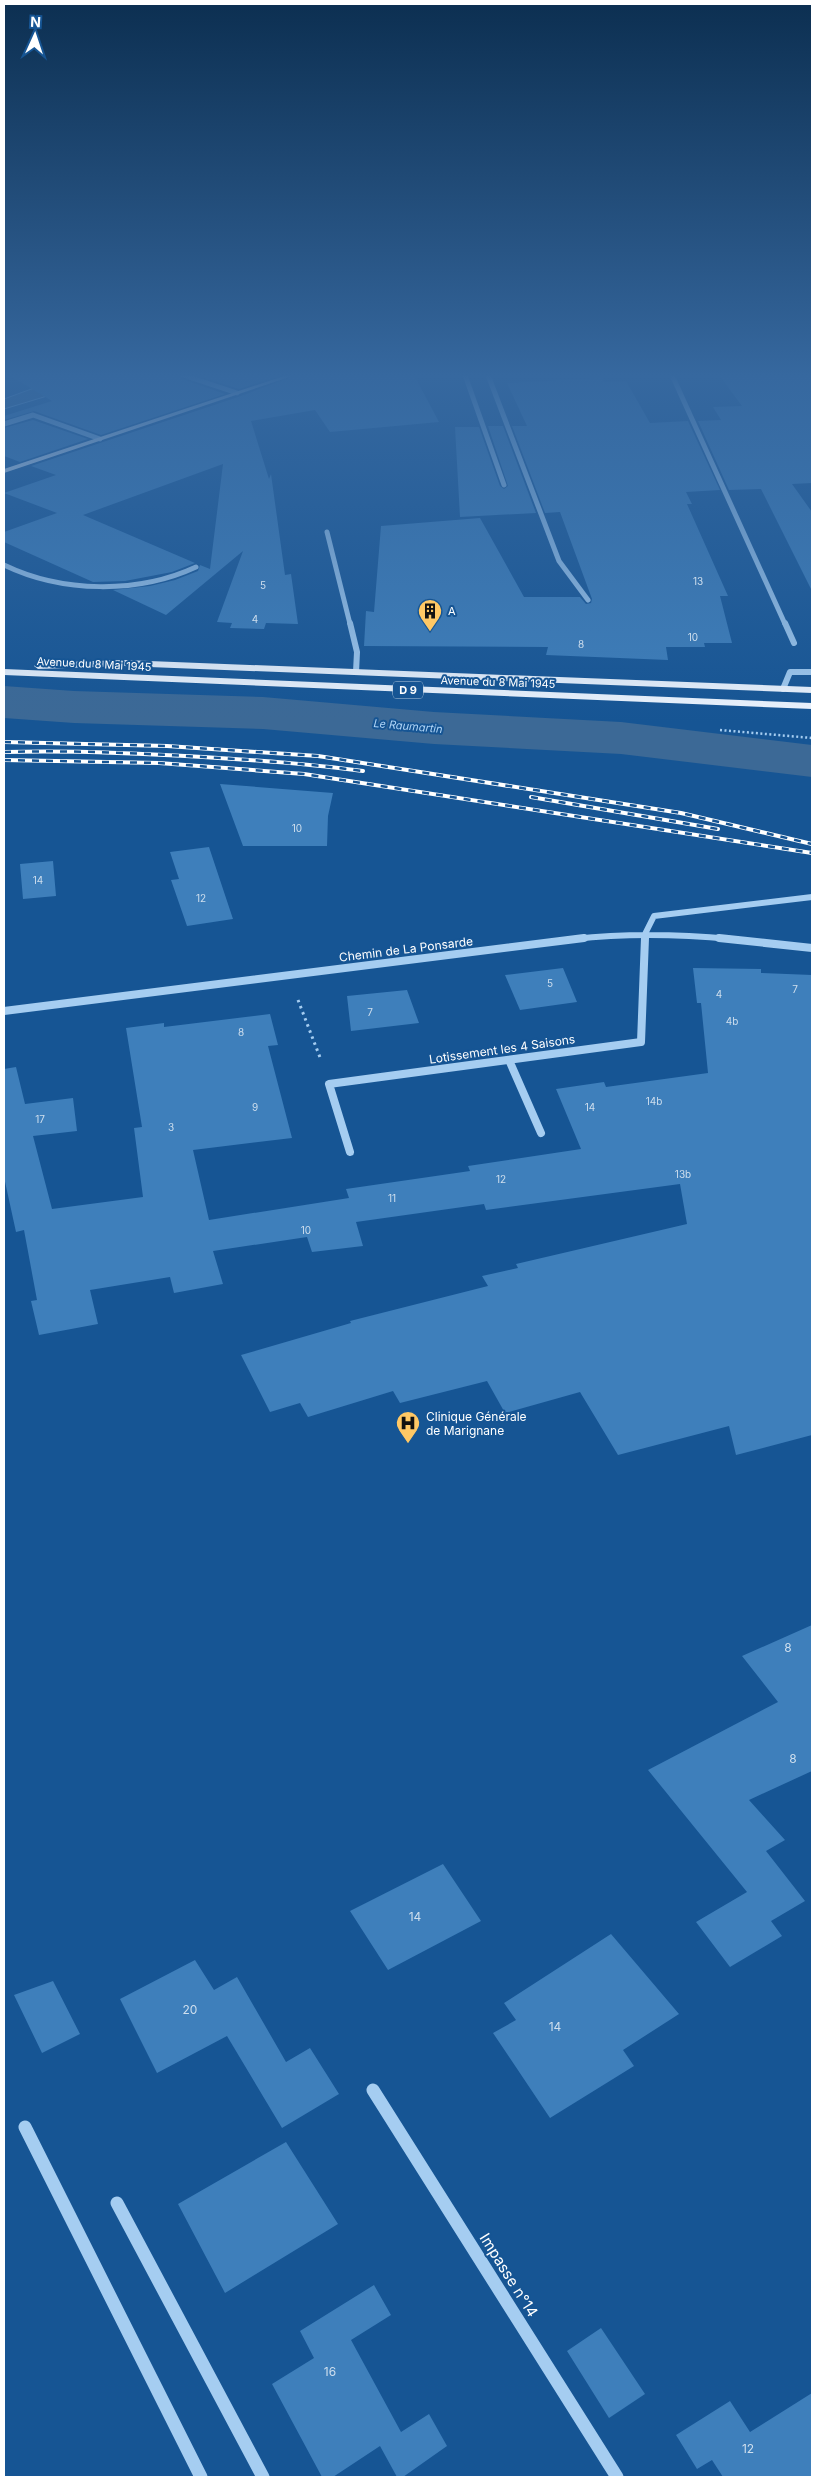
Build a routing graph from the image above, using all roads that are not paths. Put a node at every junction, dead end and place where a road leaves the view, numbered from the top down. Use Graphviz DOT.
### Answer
graph roads {
  1 [pos="532,491"];
  2 [pos="725,491"];
  3 [pos="327,532"];
  4 [pos="4,566"];
  5 [pos="196,567"];
  6 [pos="588,600"];
  7 [pos="794,643"];
  8 [pos="4,667"];
  9 [pos="4,672"];
  10 [pos="356,672"];
  11 [pos="812,672"];
  12 [pos="783,689"];
  13 [pos="812,690"];
  14 [pos="812,706"];
  15 [pos="812,897"];
  16 [pos="645,934"];
  17 [pos="812,948"];
  18 [pos="4,1011"];
  19 [pos="509,1060"];
  20 [pos="542,1133"];
  21 [pos="350,1152"];
  22 [pos="373,2090"];
  23 [pos="25,2127"];
  24 [pos="117,2203"];
  25 [pos="202,2477"];
  26 [pos="263,2477"];
  27 [pos="617,2477"];
  1 -- 6 [label="street"];
  2 -- 7 [label="street"];
  3 -- 10 [label="street"];
  4 -- 5 [label="street"];
  8 -- 10 [label="main road, Avenue du 8 Mai 1945 / D 9"];
  9 -- 14 [label="main road, Avenue du 8 Mai 1945 / D 9"];
  10 -- 12 [label="main road, Avenue du 8 Mai 1945 / D 9"];
  11 -- 12 [label="street"];
  12 -- 13 [label="main road, Avenue du 8 Mai 1945 / D 9"];
  15 -- 16 [label="street"];
  16 -- 17 [label="street, Chemin de La Ponsarde"];
  16 -- 18 [label="street, Chemin de La Ponsarde"];
  16 -- 19 [label="street, Lotissement les 4 Saisons"];
  19 -- 20 [label="street"];
  19 -- 21 [label="street, Lotissement les 4 Saisons"];
  22 -- 27 [label="street, Impasse n°14"];
  23 -- 25 [label="street"];
  24 -- 26 [label="street"];
}
